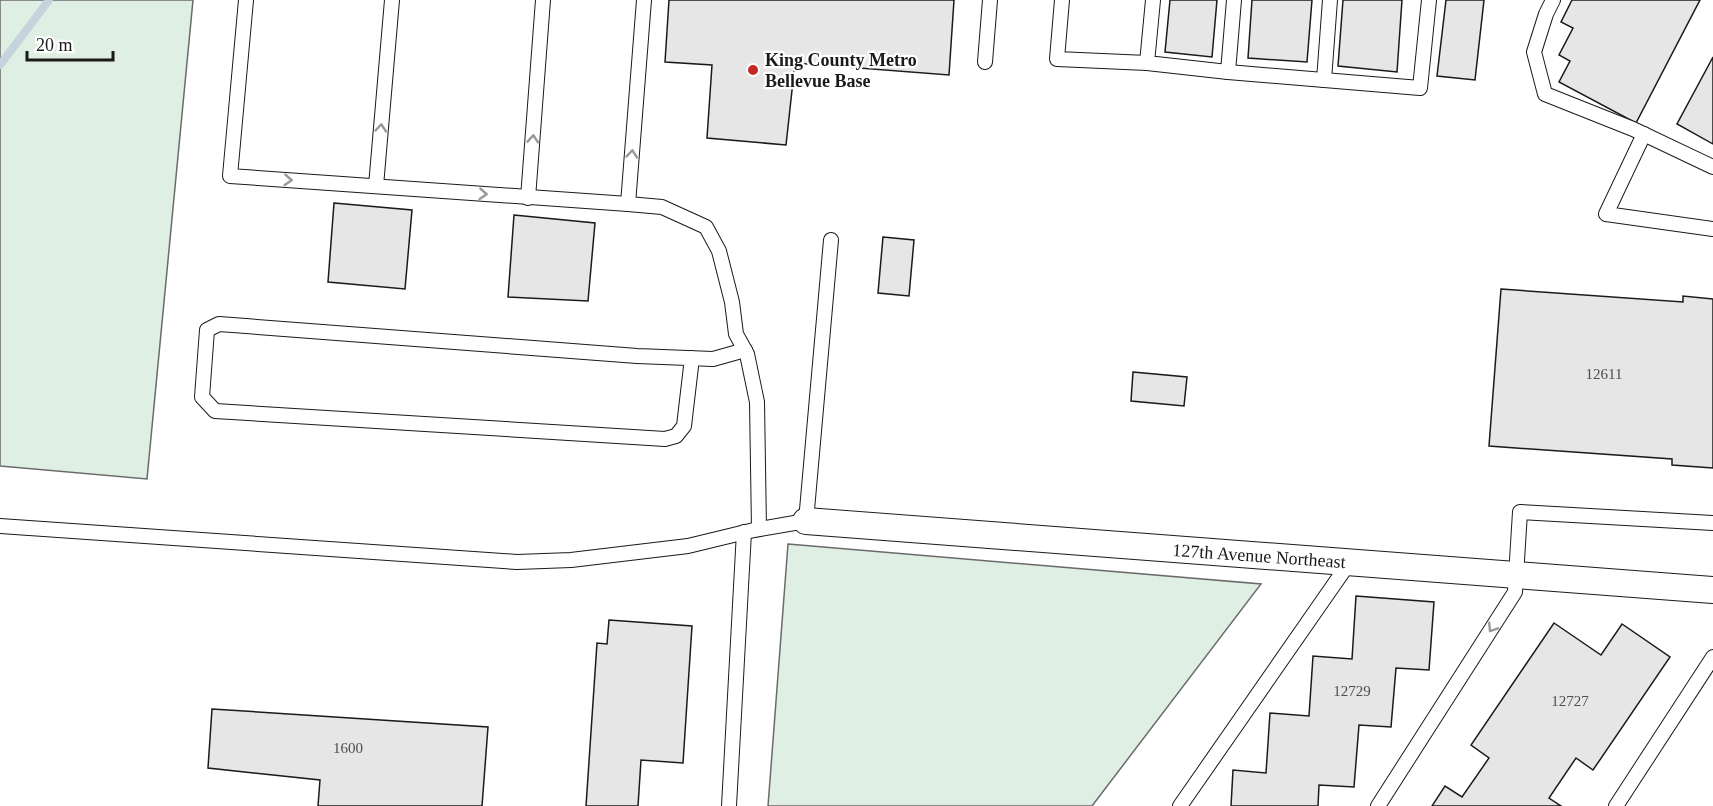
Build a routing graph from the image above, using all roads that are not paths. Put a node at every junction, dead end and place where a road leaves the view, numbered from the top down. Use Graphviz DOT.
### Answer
graph roads {
  1 [pos="246,0"];
  2 [pos="392,0"];
  3 [pos="543,0"];
  4 [pos="644,0"];
  5 [pos="990,0"];
  6 [pos="1062,0"];
  7 [pos="1153,0"];
  8 [pos="1234,0"];
  9 [pos="1330,0"];
  10 [pos="1429,0"];
  11 [pos="1553,0"];
  12 [pos="985,62"];
  13 [pos="1147,63"];
  14 [pos="1228,72"];
  15 [pos="1324,80"];
  16 [pos="1644,134"];
  17 [pos="1713,167"];
  18 [pos="376,186"];
  19 [pos="528,198"];
  20 [pos="628,204"];
  21 [pos="1713,229"];
  22 [pos="831,240"];
  23 [pos="745,350"];
  24 [pos="692,358"];
  25 [pos="806,521"];
  26 [pos="1713,523"];
  27 [pos="0,526"];
  28 [pos="759,529"];
  29 [pos="744,532"];
  30 [pos="1349,563"];
  31 [pos="1516,576"];
  32 [pos="1713,590"];
  33 [pos="1713,657"];
  34 [pos="729,806"];
  35 [pos="1180,806"];
  36 [pos="1378,806"];
  37 [pos="1616,806"];
  1 -- 18 [label="lane, one-way"];
  18 -- 2 [label="lane, one-way"];
  19 -- 3 [label="lane, one-way"];
  20 -- 4 [label="lane, one-way"];
  5 -- 12 [label="lane"];
  6 -- 13 [label="lane"];
  7 -- 13 [label="lane"];
  8 -- 14 [label="lane"];
  9 -- 15 [label="lane"];
  10 -- 15 [label="lane"];
  11 -- 16 [label="lane"];
  13 -- 14 [label="lane"];
  14 -- 15 [label="lane"];
  16 -- 17 [label="lane"];
  16 -- 21 [label="lane"];
  18 -- 19 [label="lane, one-way"];
  19 -- 20 [label="lane"];
  20 -- 23 [label="lane"];
  22 -- 25 [label="lane"];
  23 -- 24 [label="lane"];
  23 -- 28 [label="lane"];
  24 -- 24 [label="lane"];
  25 -- 28 [label="lane"];
  25 -- 30 [label="street, 127th Avenue Northeast"];
  26 -- 31 [label="lane"];
  27 -- 29 [label="lane"];
  28 -- 29 [label="lane"];
  29 -- 34 [label="lane"];
  30 -- 31 [label="street, 127th Avenue Northeast"];
  30 -- 35 [label="lane"];
  31 -- 32 [label="street, 127th Avenue Northeast"];
  31 -- 36 [label="lane, one-way"];
  33 -- 37 [label="lane"];
}
